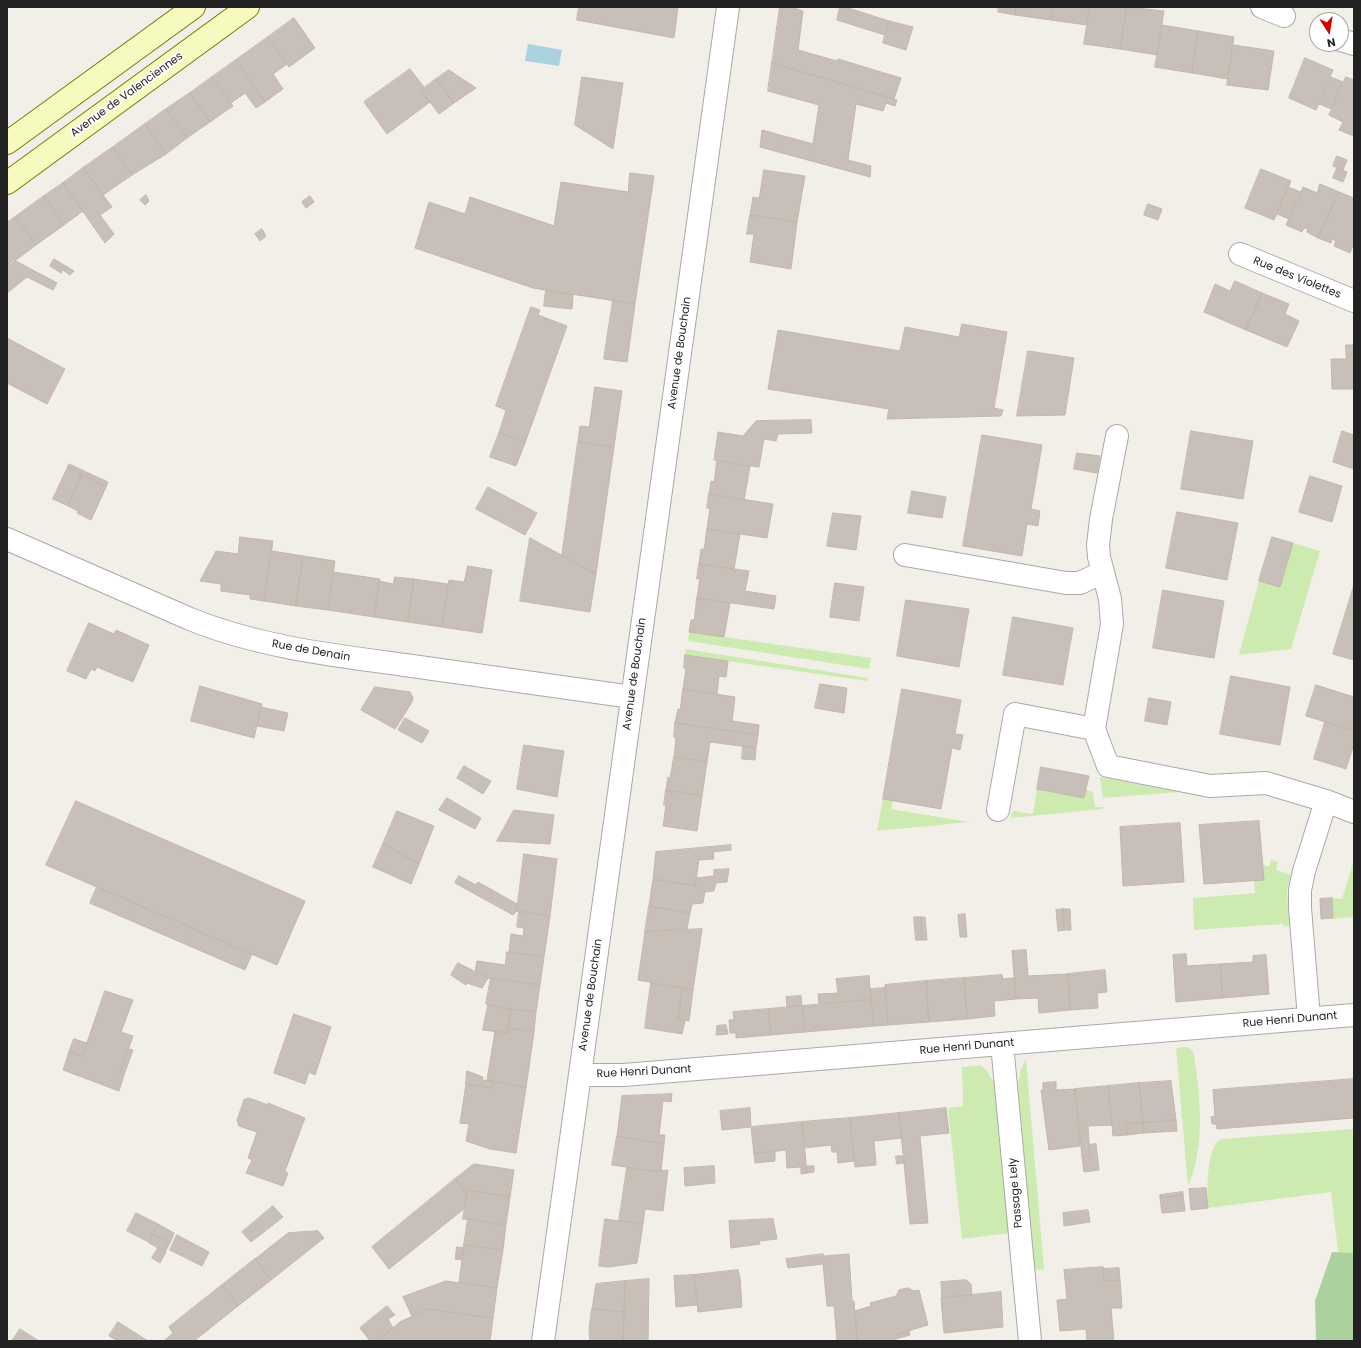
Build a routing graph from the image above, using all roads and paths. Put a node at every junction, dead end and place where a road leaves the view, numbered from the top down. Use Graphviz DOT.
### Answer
graph roads {
  1 [pos="248,7"];
  2 [pos="728,7"];
  3 [pos="1262,7"];
  4 [pos="192,9"];
  5 [pos="1284,16"];
  6 [pos="7,143"];
  7 [pos="52,150"];
  8 [pos="7,183"];
  9 [pos="1240,254"];
  10 [pos="1354,301"];
  11 [pos="1117,436"];
  12 [pos="7,539"];
  13 [pos="905,555"];
  14 [pos="1102,572"];
  15 [pos="632,696"];
  16 [pos="1094,729"];
  17 [pos="1326,802"];
  18 [pos="998,810"];
  19 [pos="1354,812"];
  20 [pos="1354,1014"];
  21 [pos="1308,1018"];
  22 [pos="1002,1044"];
  23 [pos="580,1075"];
  24 [pos="543,1341"];
  25 [pos="1030,1341"];
  1 -- 7 [label="main road, Avenue de Valenciennes"];
  2 -- 15 [label="street, Avenue de Bouchain"];
  3 -- 5 [label="street"];
  4 -- 6 [label="main road"];
  4 -- 7 [label="main road"];
  7 -- 8 [label="main road, Avenue de Valenciennes"];
  9 -- 10 [label="street, Rue des Violettes"];
  11 -- 14 [label="street"];
  12 -- 15 [label="street, Rue de Denain"];
  13 -- 14 [label="street"];
  14 -- 16 [label="street"];
  15 -- 23 [label="street, Avenue de Bouchain"];
  16 -- 17 [label="street"];
  16 -- 18 [label="street"];
  17 -- 19 [label="street"];
  17 -- 21 [label="street"];
  20 -- 21 [label="street, Rue Henri Dunant"];
  21 -- 22 [label="street, Rue Henri Dunant"];
  22 -- 23 [label="street, Rue Henri Dunant"];
  22 -- 25 [label="street, Passage Lely"];
  23 -- 24 [label="street, Avenue de Bouchain"];
}
